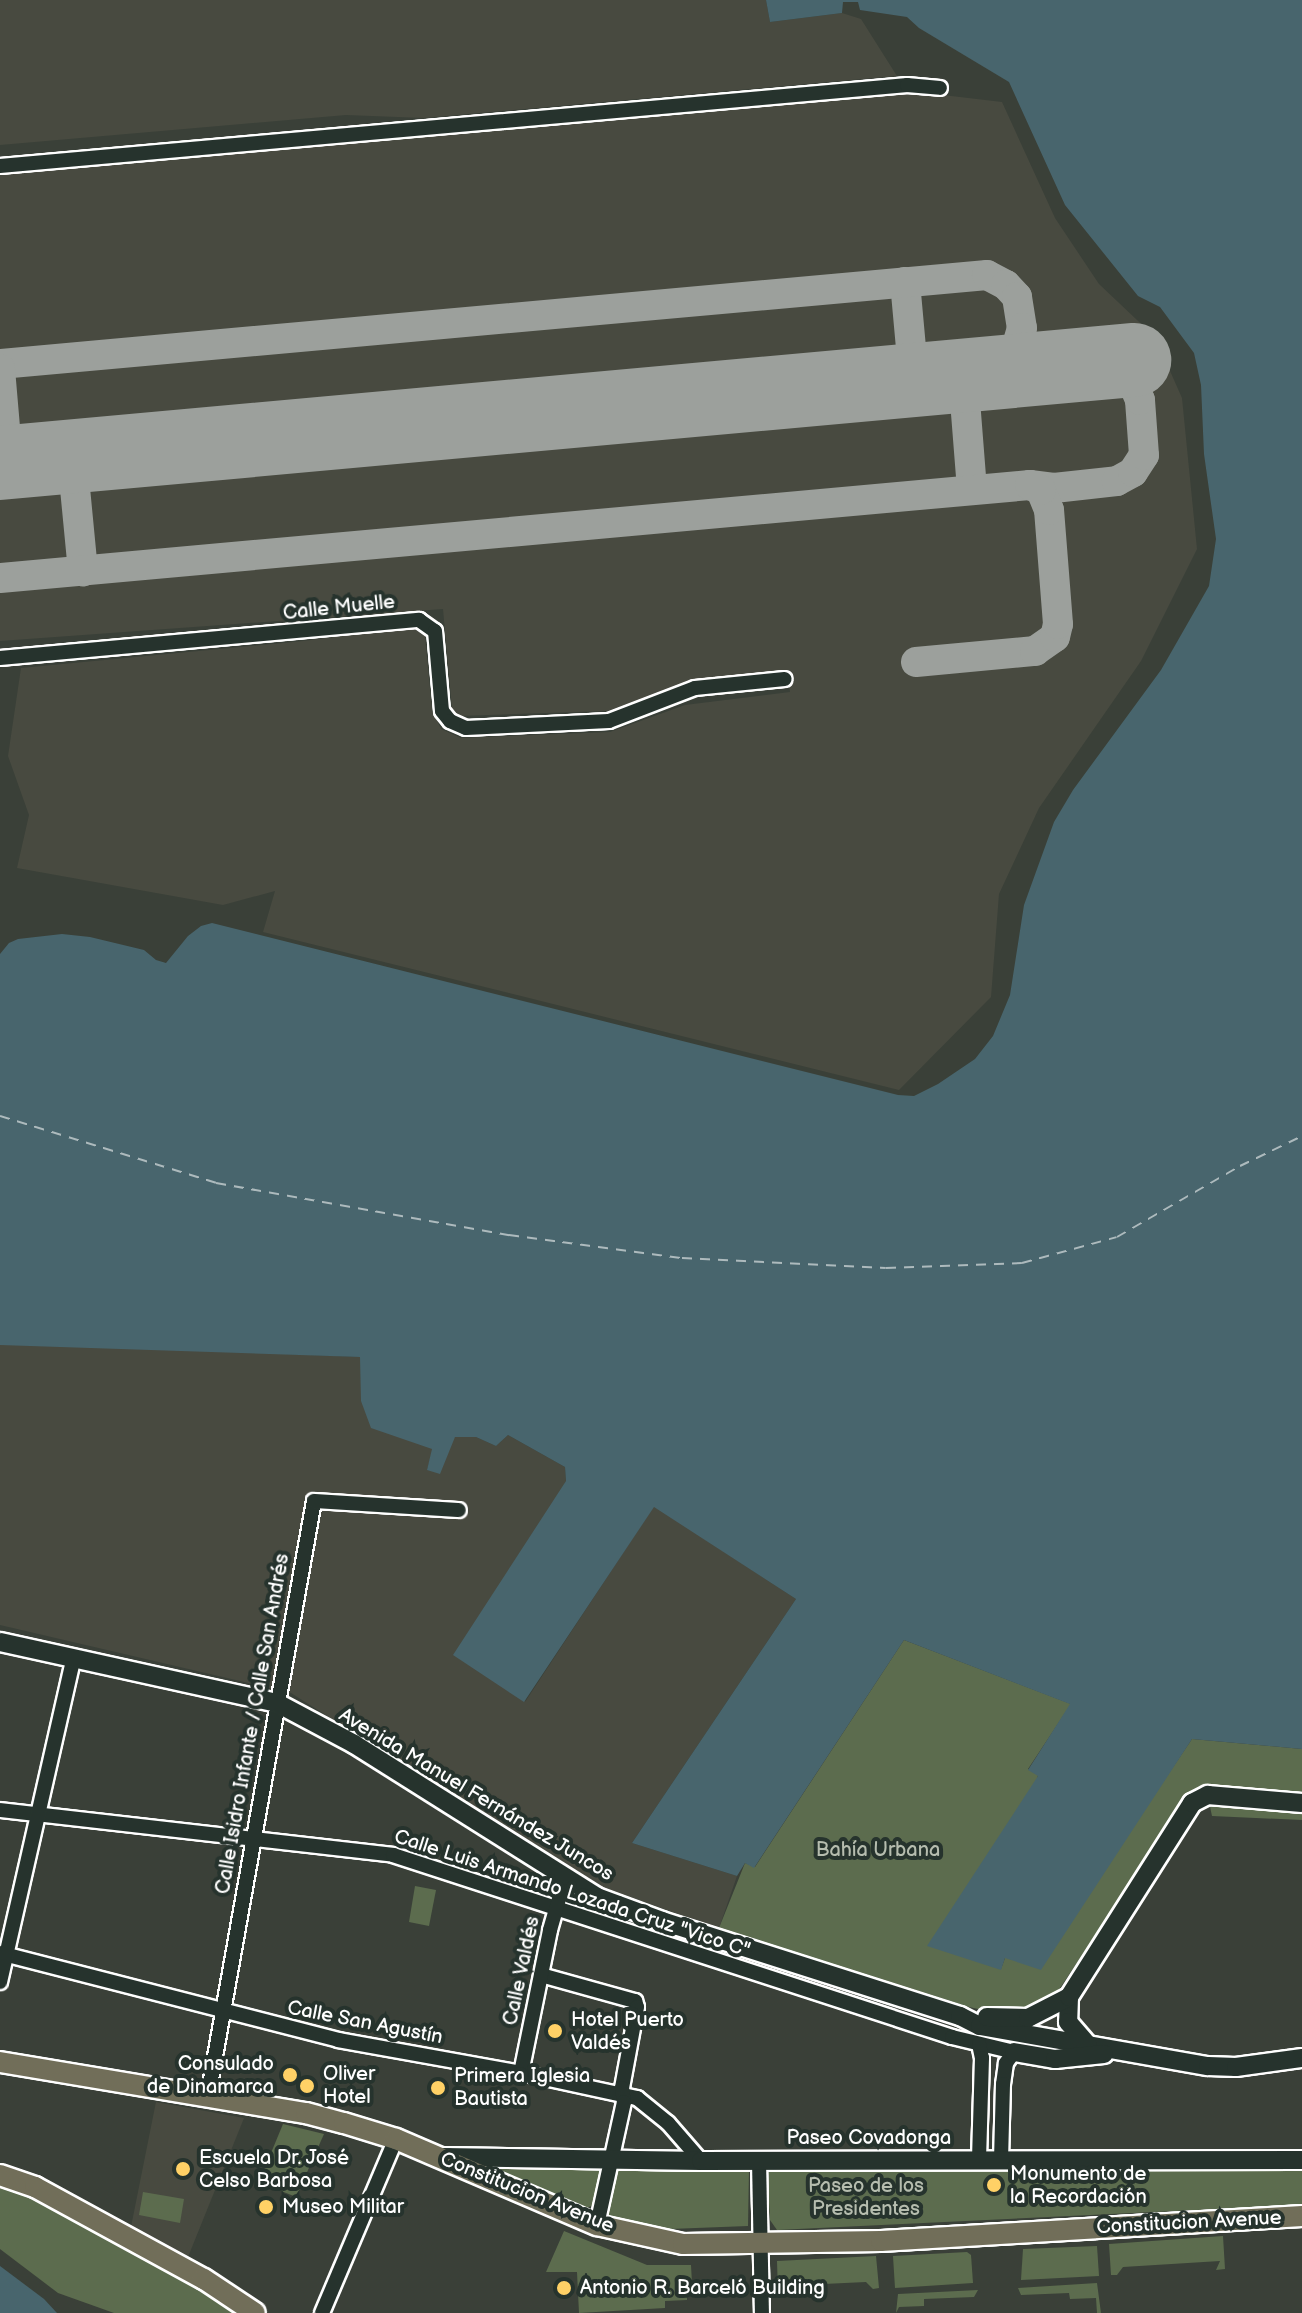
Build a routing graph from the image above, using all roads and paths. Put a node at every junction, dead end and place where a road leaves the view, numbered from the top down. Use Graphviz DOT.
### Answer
graph roads {
  1 [pos="940,88"];
  2 [pos="0,166"];
  3 [pos="0,658"];
  4 [pos="785,679"];
  5 [pos="459,1510"];
  6 [pos="0,1642"];
  7 [pos="73,1660"];
  8 [pos="277,1703"];
  9 [pos="1302,1803"];
  10 [pos="0,1810"];
  11 [pos="37,1814"];
  12 [pos="252,1838"];
  13 [pos="565,1878"];
  14 [pos="555,1910"];
  15 [pos="2,1954"];
  16 [pos="541,1975"];
  17 [pos="0,1982"];
  18 [pos="1069,1997"];
  19 [pos="223,2013"];
  20 [pos="960,2016"];
  21 [pos="1015,2043"];
  22 [pos="979,2044"];
  23 [pos="1088,2045"];
  24 [pos="1127,2052"];
  25 [pos="1302,2058"];
  26 [pos="0,2062"];
  27 [pos="521,2073"];
  28 [pos="622,2095"];
  29 [pos="208,2096"];
  30 [pos="396,2139"];
  31 [pos="436,2156"];
  32 [pos="611,2159"];
  33 [pos="759,2160"];
  34 [pos="979,2160"];
  35 [pos="1001,2160"];
  36 [pos="1302,2160"];
  37 [pos="701,2161"];
  38 [pos="0,2175"];
  39 [pos="1302,2216"];
  40 [pos="597,2225"];
  41 [pos="760,2245"];
  42 [pos="255,2313"];
  43 [pos="322,2313"];
  44 [pos="762,2313"];
  1 -- 2 [label="street"];
  3 -- 4 [label="street, Calle Muelle"];
  5 -- 8 [label="street, Calle Isidro Infante / Calle San Andrés"];
  6 -- 7 [label="main road, Avenida Manuel Fernández Juncos"];
  7 -- 8 [label="main road, Avenida Manuel Fernández Juncos"];
  7 -- 11 [label="street"];
  8 -- 12 [label="street, Calle Isidro Infante / Calle San Andrés"];
  8 -- 13 [label="main road, Avenida Manuel Fernández Juncos"];
  9 -- 18 [label="main road"];
  10 -- 11 [label="street, Calle Luis Armando Lozada Cruz \"Vico C\""];
  11 -- 12 [label="street, Calle Luis Armando Lozada Cruz \"Vico C\""];
  11 -- 15 [label="street"];
  12 -- 14 [label="street, Calle Luis Armando Lozada Cruz \"Vico C\""];
  12 -- 19 [label="street, Calle Isidro Infante / Calle San Andrés"];
  13 -- 14 [label="street, Calle Valdés"];
  13 -- 20 [label="main road, Avenida Manuel Fernández Juncos"];
  14 -- 16 [label="street, Calle Valdés"];
  14 -- 22 [label="street, Calle Luis Armando Lozada Cruz \"Vico C\""];
  15 -- 17 [label="street"];
  15 -- 19 [label="street, Calle San Agustín"];
  16 -- 27 [label="street, Calle Valdés"];
  16 -- 28 [label="street"];
  18 -- 20 [label="main road"];
  18 -- 21 [label="street"];
  18 -- 23 [label="main road"];
  19 -- 27 [label="street, Calle San Agustín"];
  19 -- 29 [label="street, Calle Isidro Infante / Calle San Andrés"];
  20 -- 21 [label="main road, Avenida Manuel Fernández Juncos"];
  21 -- 22 [label="street"];
  21 -- 23 [label="main road"];
  21 -- 24 [label="main road"];
  21 -- 35 [label="street"];
  22 -- 34 [label="street"];
  23 -- 24 [label="main road"];
  24 -- 25 [label="main road"];
  26 -- 29 [label="main road, Constitucion Avenue"];
  27 -- 28 [label="street, Calle San Agustín"];
  28 -- 32 [label="street"];
  28 -- 37 [label="street, Calle San Agustín"];
  29 -- 30 [label="main road, Constitucion Avenue"];
  30 -- 31 [label="main road, Constitucion Avenue"];
  30 -- 43 [label="street"];
  31 -- 32 [label="main road, Paseo Covadonga"];
  31 -- 40 [label="main road, Constitucion Avenue"];
  32 -- 37 [label="main road, Paseo Covadonga"];
  32 -- 40 [label="street"];
  33 -- 34 [label="main road, Paseo Covadonga"];
  33 -- 37 [label="main road, Paseo Covadonga"];
  33 -- 41 [label="street"];
  34 -- 35 [label="main road, Paseo Covadonga"];
  35 -- 36 [label="main road, Paseo Covadonga"];
  38 -- 42 [label="main road"];
  39 -- 41 [label="main road, Constitucion Avenue"];
  40 -- 41 [label="main road, Constitucion Avenue"];
  41 -- 44 [label="street"];
}
